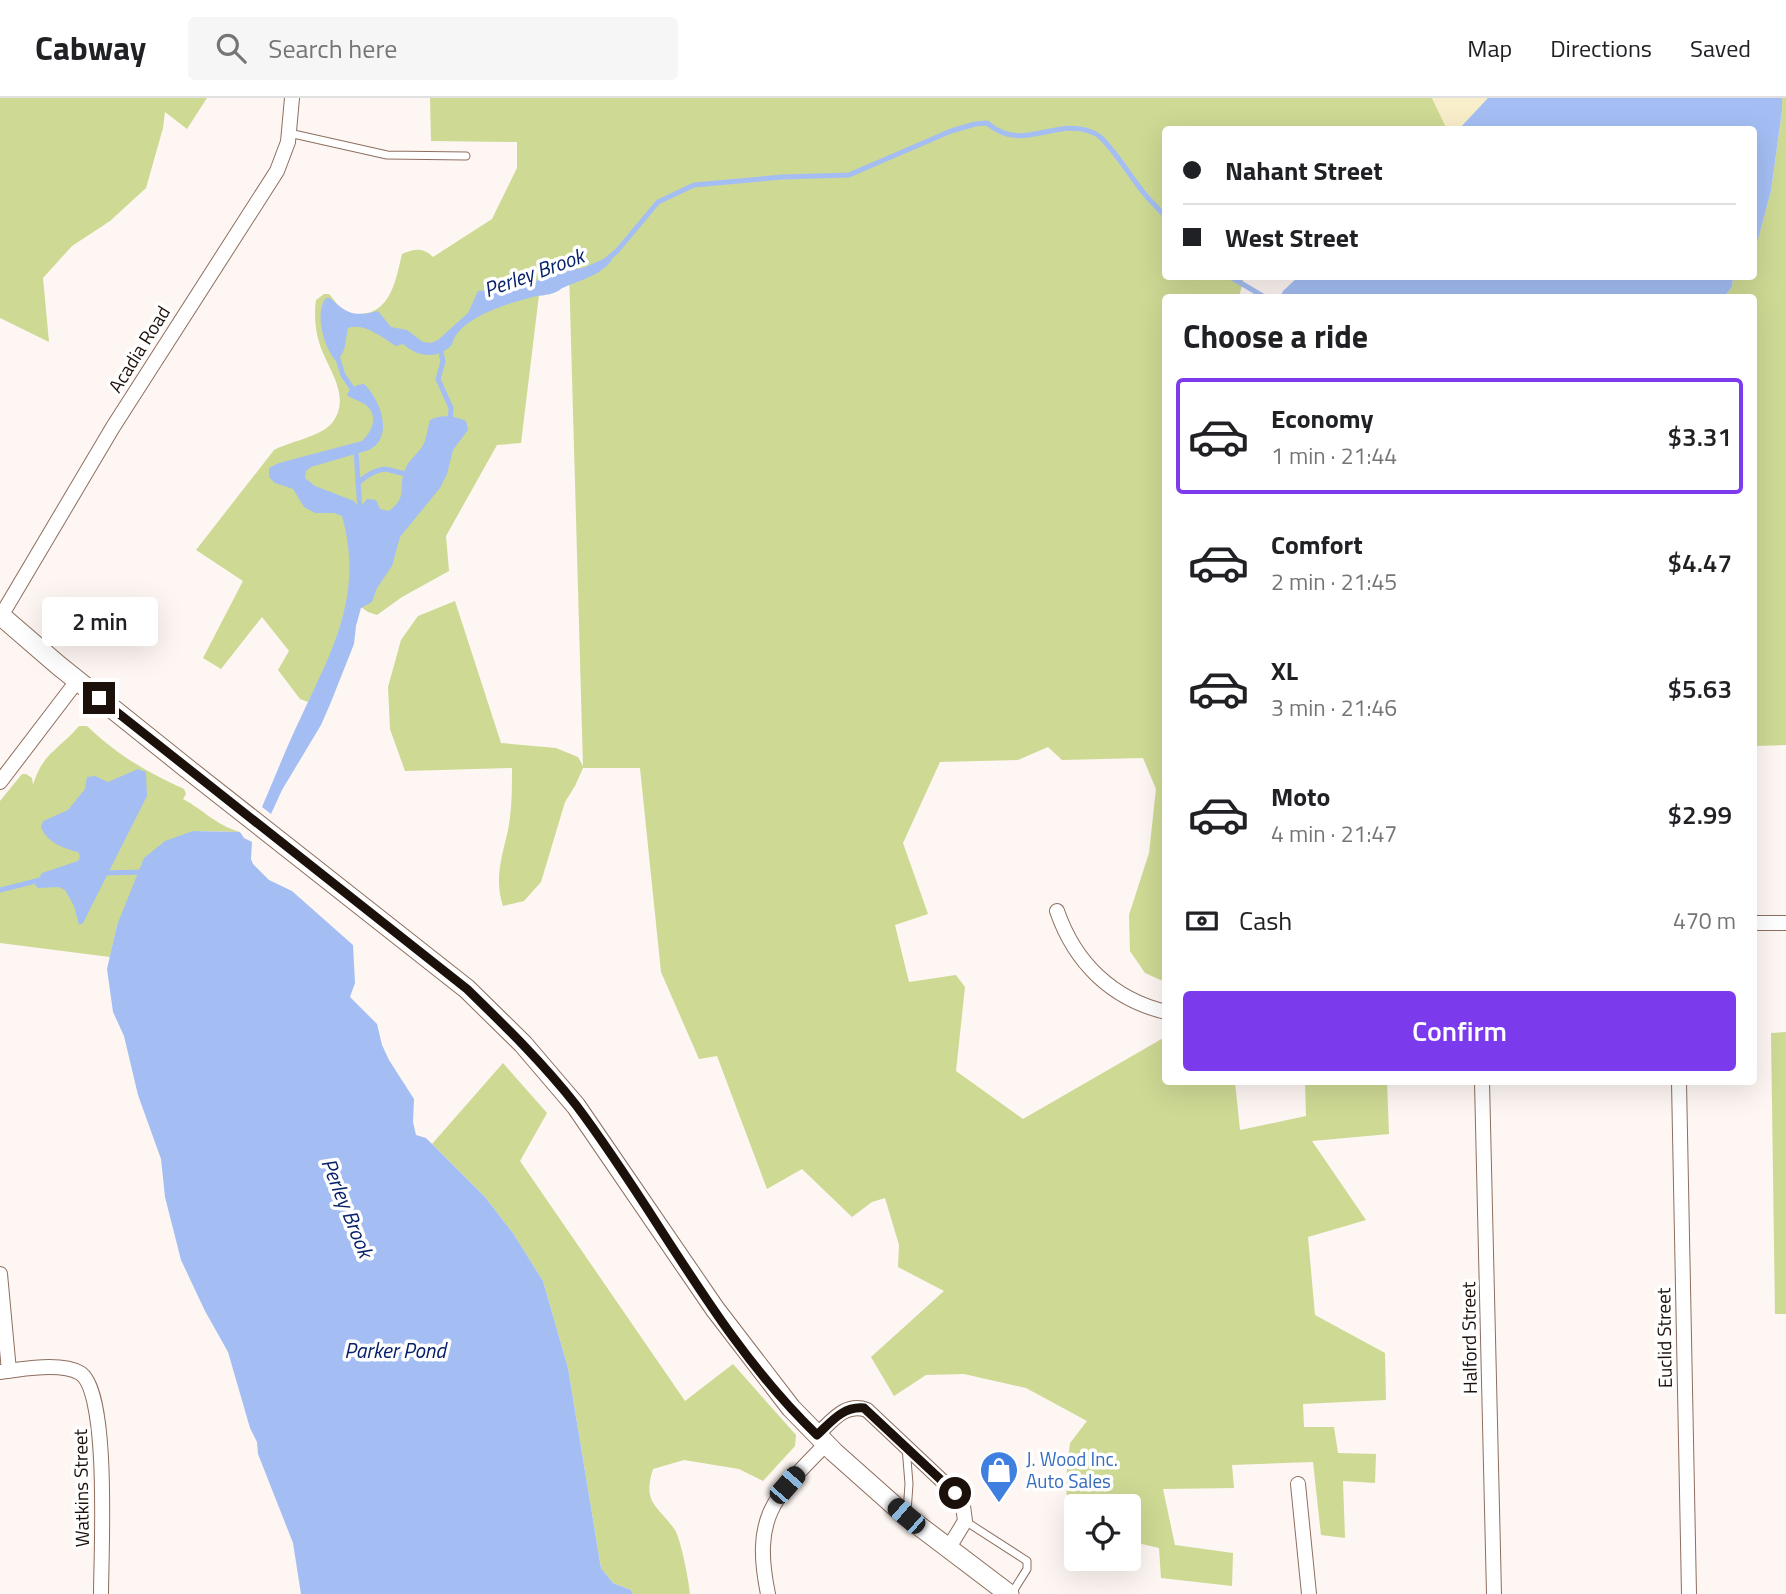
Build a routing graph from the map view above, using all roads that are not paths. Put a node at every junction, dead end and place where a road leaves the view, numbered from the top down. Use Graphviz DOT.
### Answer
graph roads {
  1 [pos="292,98"];
  2 [pos="289,133"];
  3 [pos="466,156"];
  4 [pos="1,616"];
  5 [pos="77,681"];
  6 [pos="0,782"];
  7 [pos="1058,911"];
  8 [pos="1757,923"];
  9 [pos="1786,923"];
  10 [pos="1162,1011"];
  11 [pos="1482,1085"];
  12 [pos="1679,1085"];
  13 [pos="0,1274"];
  14 [pos="4,1371"];
  15 [pos="821,1439"];
  16 [pos="906,1446"];
  17 [pos="1298,1484"];
  18 [pos="906,1516"];
  19 [pos="965,1521"];
  20 [pos="948,1549"];
  21 [pos="102,1594"];
  22 [pos="768,1594"];
  23 [pos="1010,1594"];
  24 [pos="1309,1594"];
  25 [pos="1494,1594"];
  26 [pos="1689,1594"];
  1 -- 2 [label="street, Acadia Road"];
  2 -- 3 [label="lane"];
  2 -- 4 [label="street, Acadia Road"];
  4 -- 5 [label="main road"];
  5 -- 6 [label="street"];
  5 -- 15 [label="main road"];
  7 -- 10 [label="street"];
  8 -- 9 [label="street"];
  11 -- 25 [label="street, Halford Street"];
  12 -- 26 [label="street, Euclid Street"];
  13 -- 14 [label="street"];
  14 -- 21 [label="street, Watkins Street"];
  15 -- 16 [label="street"];
  15 -- 18 [label="main road"];
  15 -- 22 [label="street"];
  16 -- 18 [label="lane"];
  16 -- 19 [label="street"];
  17 -- 24 [label="street"];
  18 -- 20 [label="main road"];
  19 -- 20 [label="street"];
  19 -- 23 [label="lane"];
  20 -- 23 [label="main road"];
}
